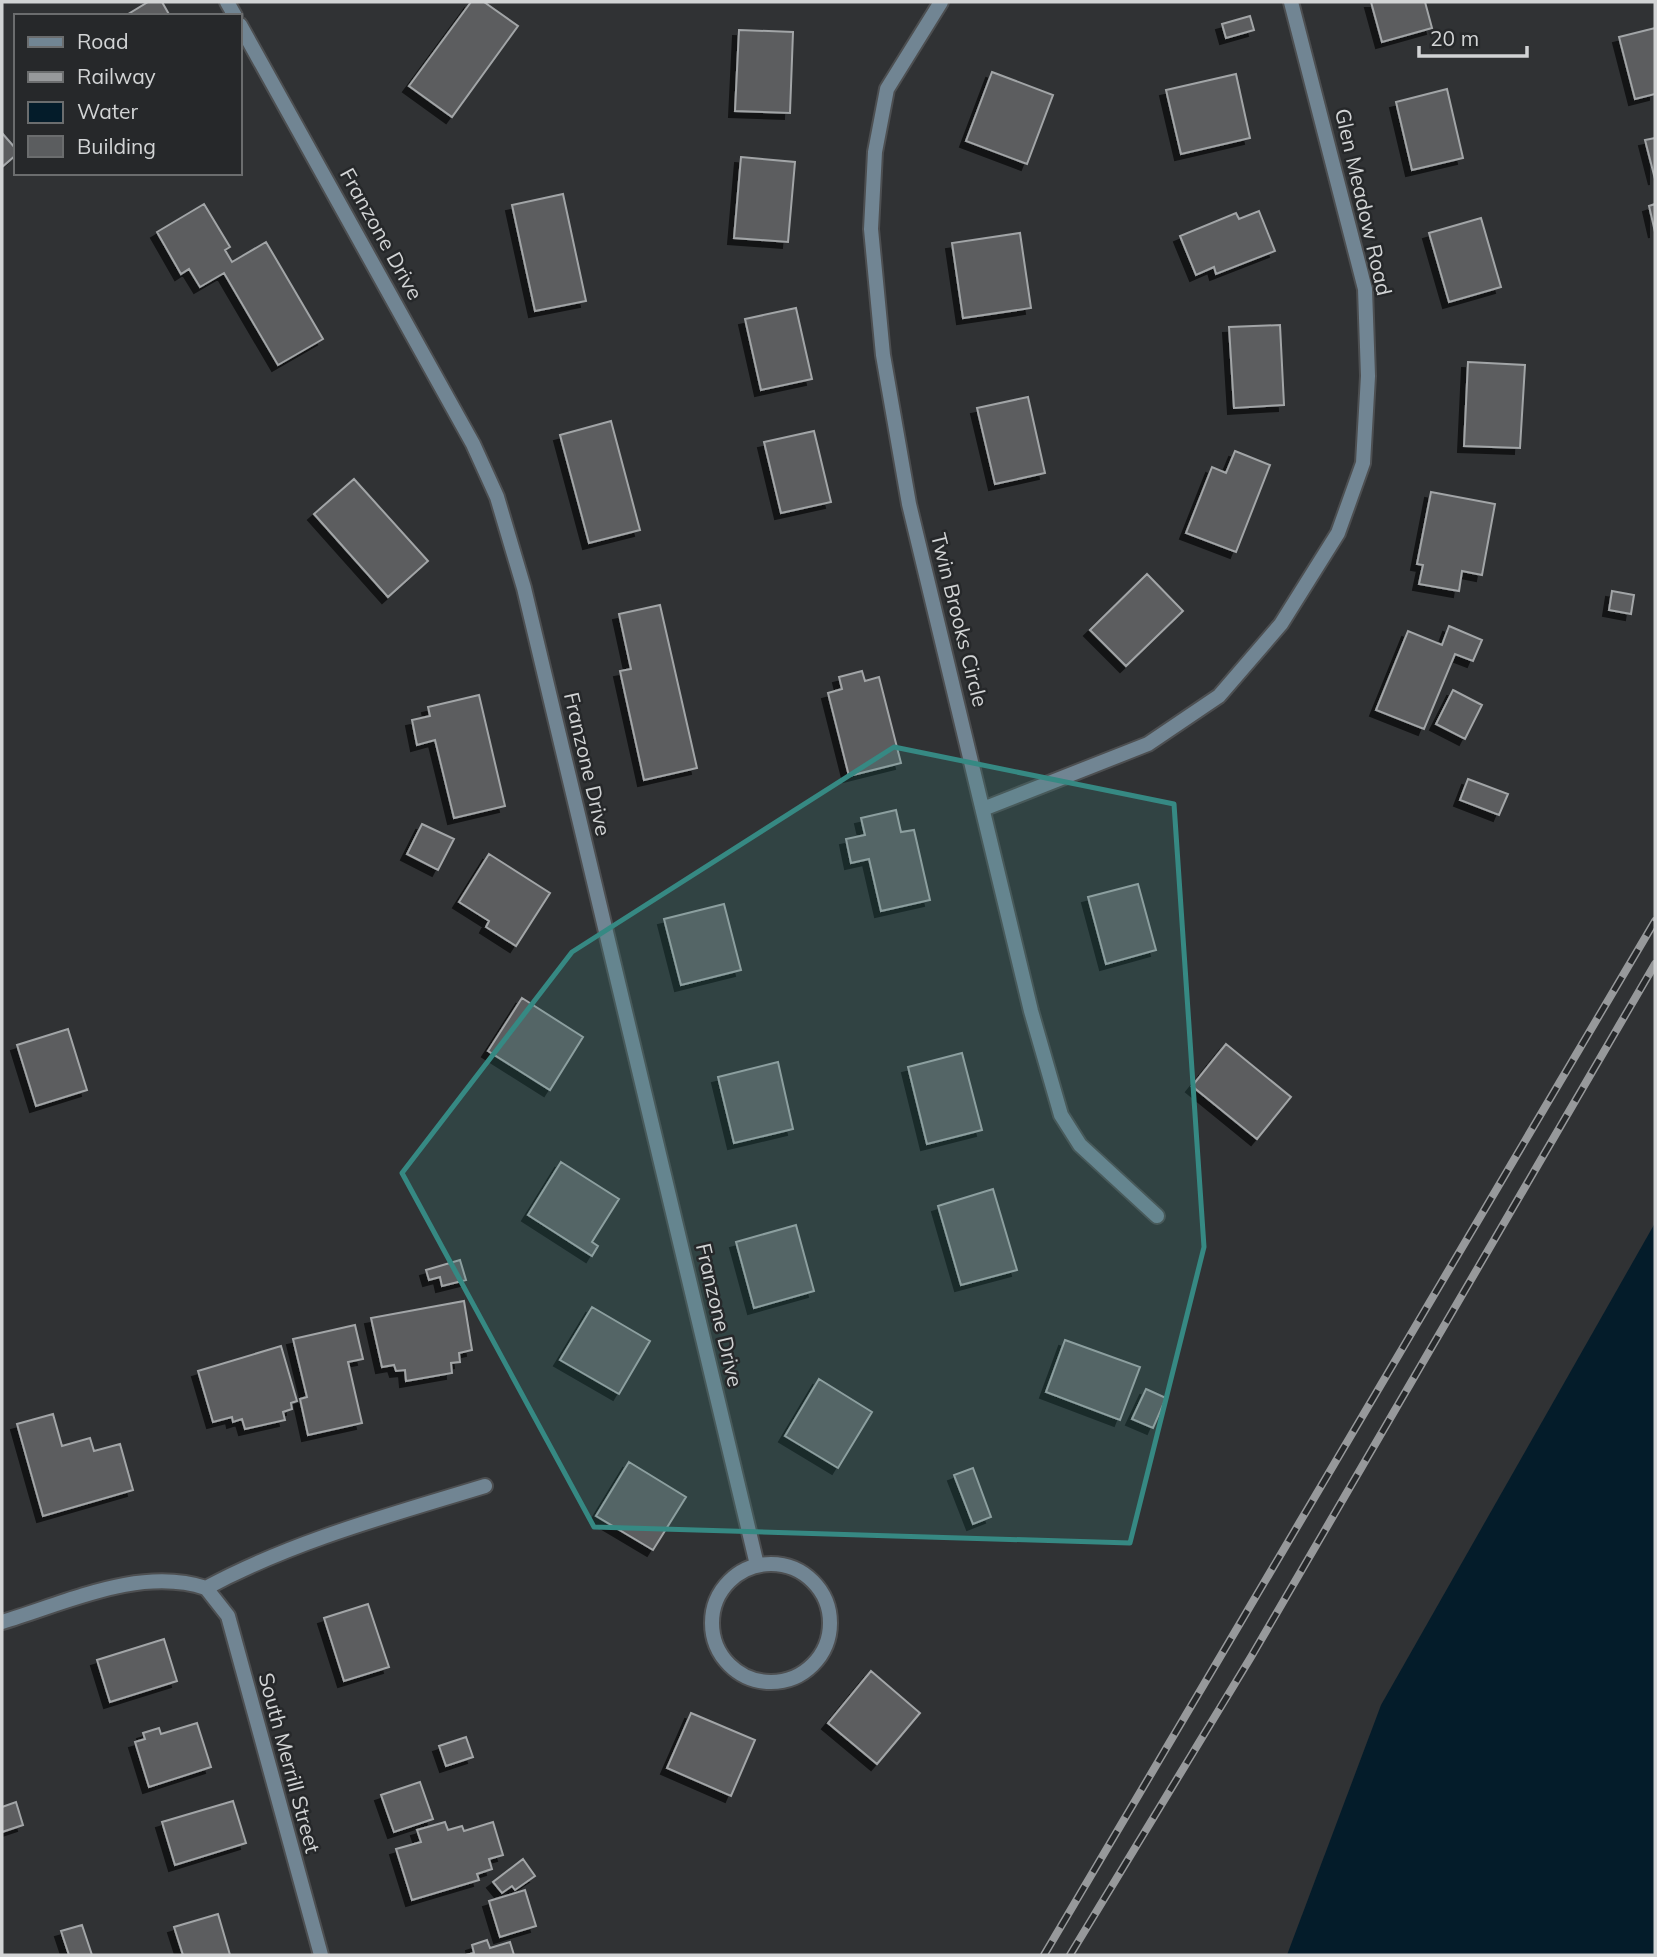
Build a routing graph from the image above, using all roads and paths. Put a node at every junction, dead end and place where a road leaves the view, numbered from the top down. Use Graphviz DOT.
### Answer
graph roads {
  1 [pos="941,2"];
  2 [pos="1291,2"];
  3 [pos="242,29"];
  4 [pos="983,809"];
  5 [pos="1157,1216"];
  6 [pos="485,1486"];
  7 [pos="757,1565"];
  8 [pos="206,1588"];
  9 [pos="2,1622"];
  10 [pos="321,1955"];
  1 -- 4 [label="street, Twin Brooks Circle"];
  2 -- 4 [label="street, Glen Meadow Road"];
  3 -- 7 [label="street, Franzone Drive"];
  4 -- 5 [label="street, Twin Brooks Circle"];
  6 -- 8 [label="street"];
  7 -- 7 [label="street"];
  8 -- 9 [label="street"];
  8 -- 10 [label="street, South Merrill Street"];
}
